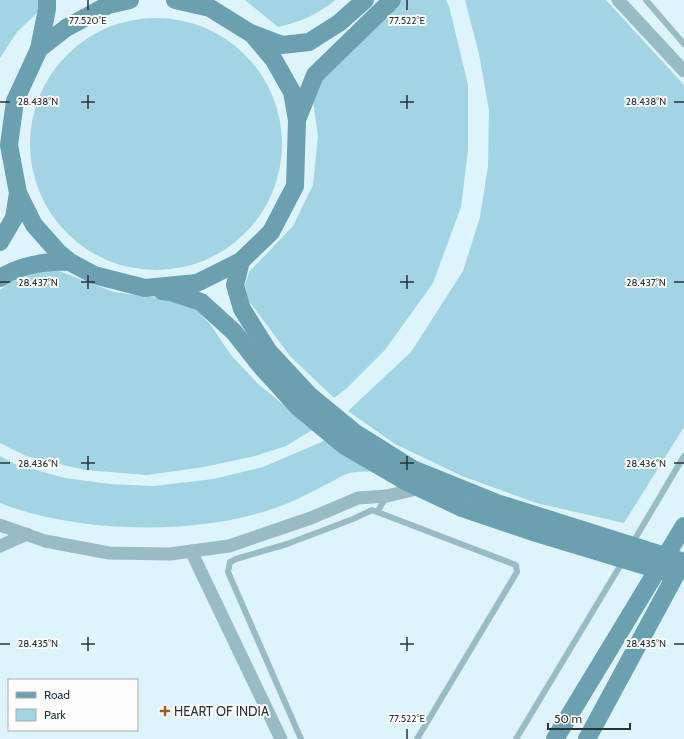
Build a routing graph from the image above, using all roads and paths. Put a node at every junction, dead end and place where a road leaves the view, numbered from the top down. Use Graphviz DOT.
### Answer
graph roads {
  1 [pos="47,0"];
  2 [pos="130,0"];
  3 [pos="175,0"];
  4 [pos="365,0"];
  5 [pos="392,0"];
  6 [pos="618,0"];
  7 [pos="646,0"];
  8 [pos="252,34"];
  9 [pos="684,44"];
  10 [pos="39,49"];
  11 [pos="684,71"];
  12 [pos="297,120"];
  13 [pos="18,192"];
  14 [pos="0,242"];
  15 [pos="241,261"];
  16 [pos="70,262"];
  17 [pos="0,278"];
  18 [pos="145,288"];
  19 [pos="684,456"];
  20 [pos="421,488"];
  21 [pos="387,496"];
  22 [pos="377,512"];
  23 [pos="0,525"];
  24 [pos="684,526"];
  25 [pos="26,534"];
  26 [pos="0,546"];
  27 [pos="192,551"];
  28 [pos="628,552"];
  29 [pos="661,563"];
  30 [pos="681,566"];
  31 [pos="281,739"];
  32 [pos="301,739"];
  33 [pos="417,739"];
  34 [pos="516,739"];
  35 [pos="555,739"];
  36 [pos="587,739"];
  1 -- 10 [label="street"];
  2 -- 10 [label="street"];
  3 -- 8 [label="street"];
  4 -- 8 [label="street"];
  5 -- 12 [label="street"];
  6 -- 11 [label="street"];
  7 -- 9 [label="lane"];
  8 -- 12 [label="street"];
  10 -- 13 [label="street"];
  12 -- 15 [label="street"];
  13 -- 14 [label="street"];
  13 -- 16 [label="street"];
  15 -- 18 [label="street"];
  15 -- 28 [label="street"];
  16 -- 17 [label="street"];
  16 -- 18 [label="street"];
  18 -- 20 [label="street"];
  19 -- 28 [label="lane"];
  20 -- 21 [label="street"];
  20 -- 28 [label="street"];
  21 -- 22 [label="lane"];
  21 -- 27 [label="street"];
  22 -- 32 [label="lane"];
  22 -- 33 [label="lane"];
  23 -- 25 [label="street"];
  24 -- 29 [label="street"];
  25 -- 26 [label="street"];
  25 -- 27 [label="street"];
  27 -- 31 [label="street"];
  28 -- 29 [label="street"];
  28 -- 34 [label="lane"];
  29 -- 30 [label="street"];
  29 -- 35 [label="street"];
  30 -- 36 [label="street"];
}
